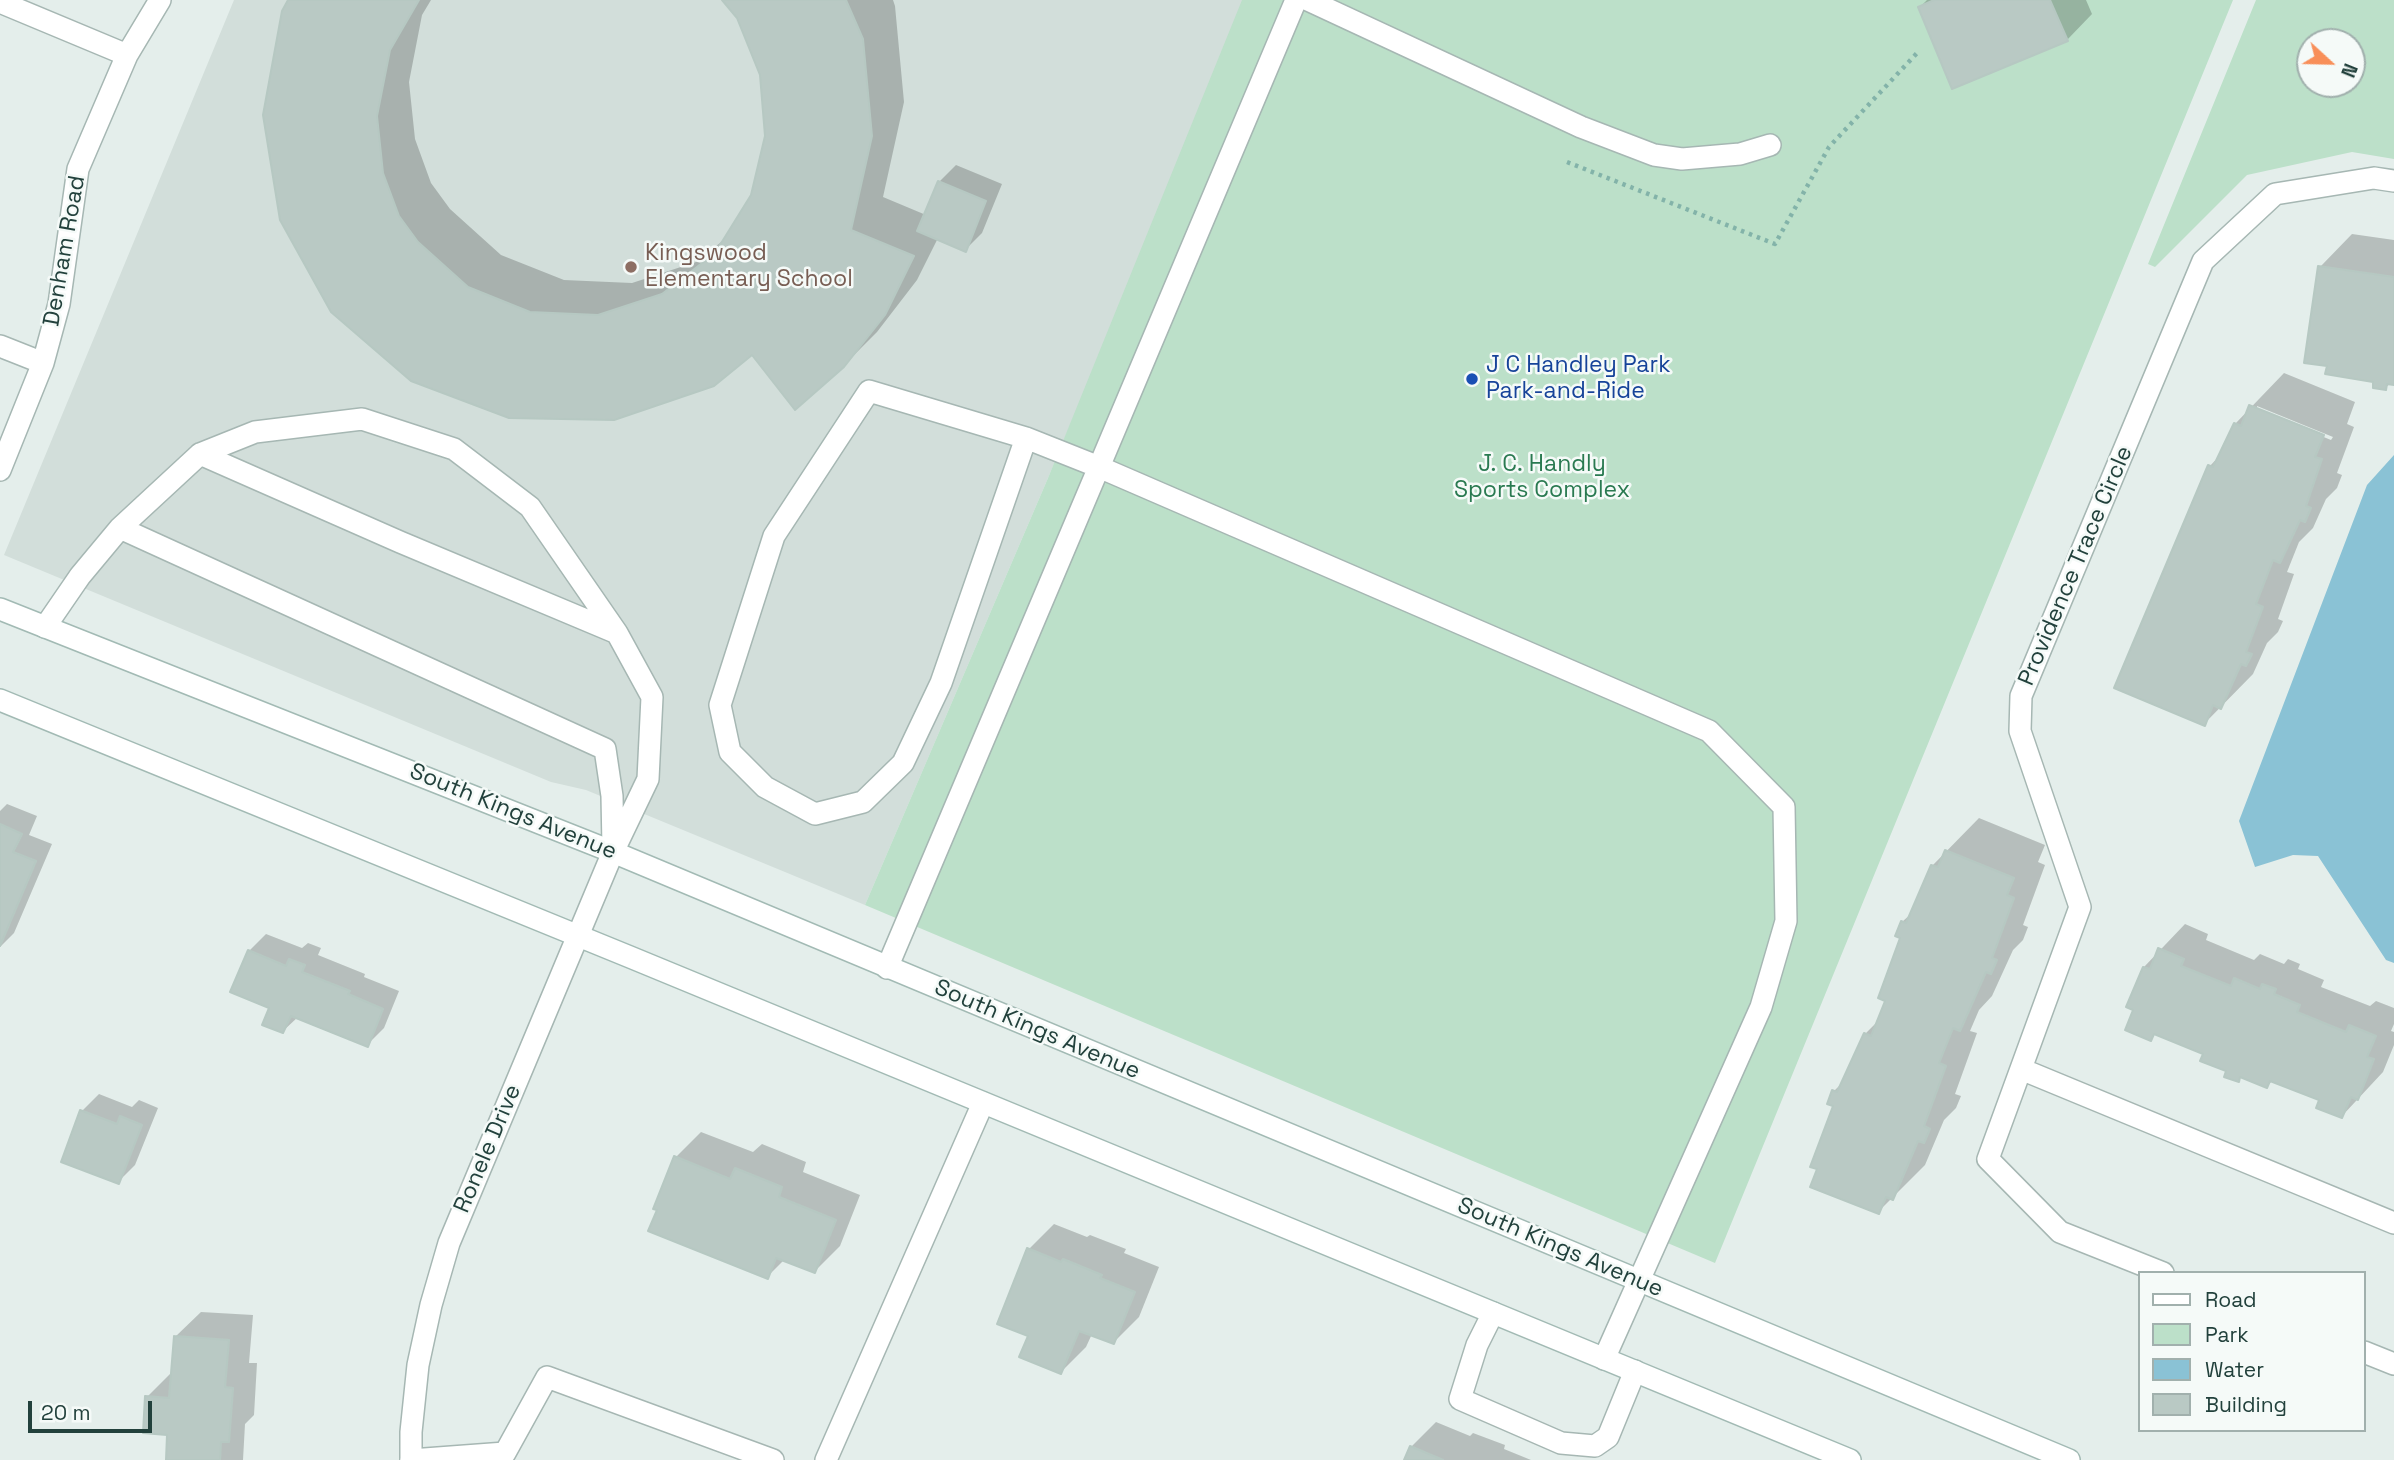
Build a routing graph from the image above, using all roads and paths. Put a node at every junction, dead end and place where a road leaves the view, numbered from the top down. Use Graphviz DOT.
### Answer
graph roads {
  1 [pos="160,0"];
  2 [pos="1296,0"];
  3 [pos="1308,0"];
  4 [pos="0,2"];
  5 [pos="127,55"];
  6 [pos="1770,145"];
  7 [pos="2394,181"];
  8 [pos="0,346"];
  9 [pos="43,363"];
  10 [pos="1026,438"];
  11 [pos="200,454"];
  12 [pos="1099,467"];
  13 [pos="0,470"];
  14 [pos="120,528"];
  15 [pos="0,609"];
  16 [pos="45,627"];
  17 [pos="617,633"];
  18 [pos="0,701"];
  19 [pos="613,852"];
  20 [pos="579,936"];
  21 [pos="887,968"];
  22 [pos="2021,1069"];
  23 [pos="983,1104"];
  24 [pos="2394,1223"];
  25 [pos="2158,1271"];
  26 [pos="1638,1280"];
  27 [pos="1493,1312"];
  28 [pos="2366,1353"];
  29 [pos="1604,1359"];
  30 [pos="2394,1364"];
  31 [pos="1635,1371"];
  32 [pos="411,1460"];
  33 [pos="773,1460"];
  34 [pos="826,1460"];
  35 [pos="1850,1460"];
  36 [pos="2069,1460"];
  1 -- 5 [label="main road, Denham Road"];
  2 -- 12 [label="main road"];
  3 -- 6 [label="main road"];
  4 -- 5 [label="main road"];
  5 -- 9 [label="main road, Denham Road"];
  7 -- 22 [label="main road, Providence Trace Circle"];
  8 -- 9 [label="main road"];
  9 -- 13 [label="main road, Denham Road"];
  10 -- 10 [label="main road"];
  10 -- 12 [label="main road"];
  11 -- 14 [label="main road"];
  11 -- 17 [label="main road"];
  11 -- 17 [label="main road, Ronele Drive"];
  12 -- 21 [label="main road"];
  12 -- 26 [label="main road"];
  14 -- 16 [label="main road"];
  14 -- 19 [label="main road"];
  15 -- 16 [label="main road, South Kings Avenue"];
  16 -- 19 [label="main road, South Kings Avenue"];
  17 -- 19 [label="main road, Ronele Drive"];
  18 -- 20 [label="main road"];
  19 -- 20 [label="main road, Ronele Drive"];
  19 -- 21 [label="main road, South Kings Avenue"];
  20 -- 23 [label="main road"];
  20 -- 32 [label="main road, Ronele Drive"];
  21 -- 26 [label="main road, South Kings Avenue"];
  22 -- 24 [label="main road"];
  22 -- 25 [label="main road, Providence Trace Circle"];
  23 -- 27 [label="main road"];
  23 -- 34 [label="main road"];
  26 -- 29 [label="main road"];
  26 -- 36 [label="main road, South Kings Avenue"];
  27 -- 29 [label="main road"];
  27 -- 31 [label="main road"];
  28 -- 30 [label="main road"];
  29 -- 31 [label="main road"];
  31 -- 35 [label="main road"];
  32 -- 33 [label="main road"];
}
